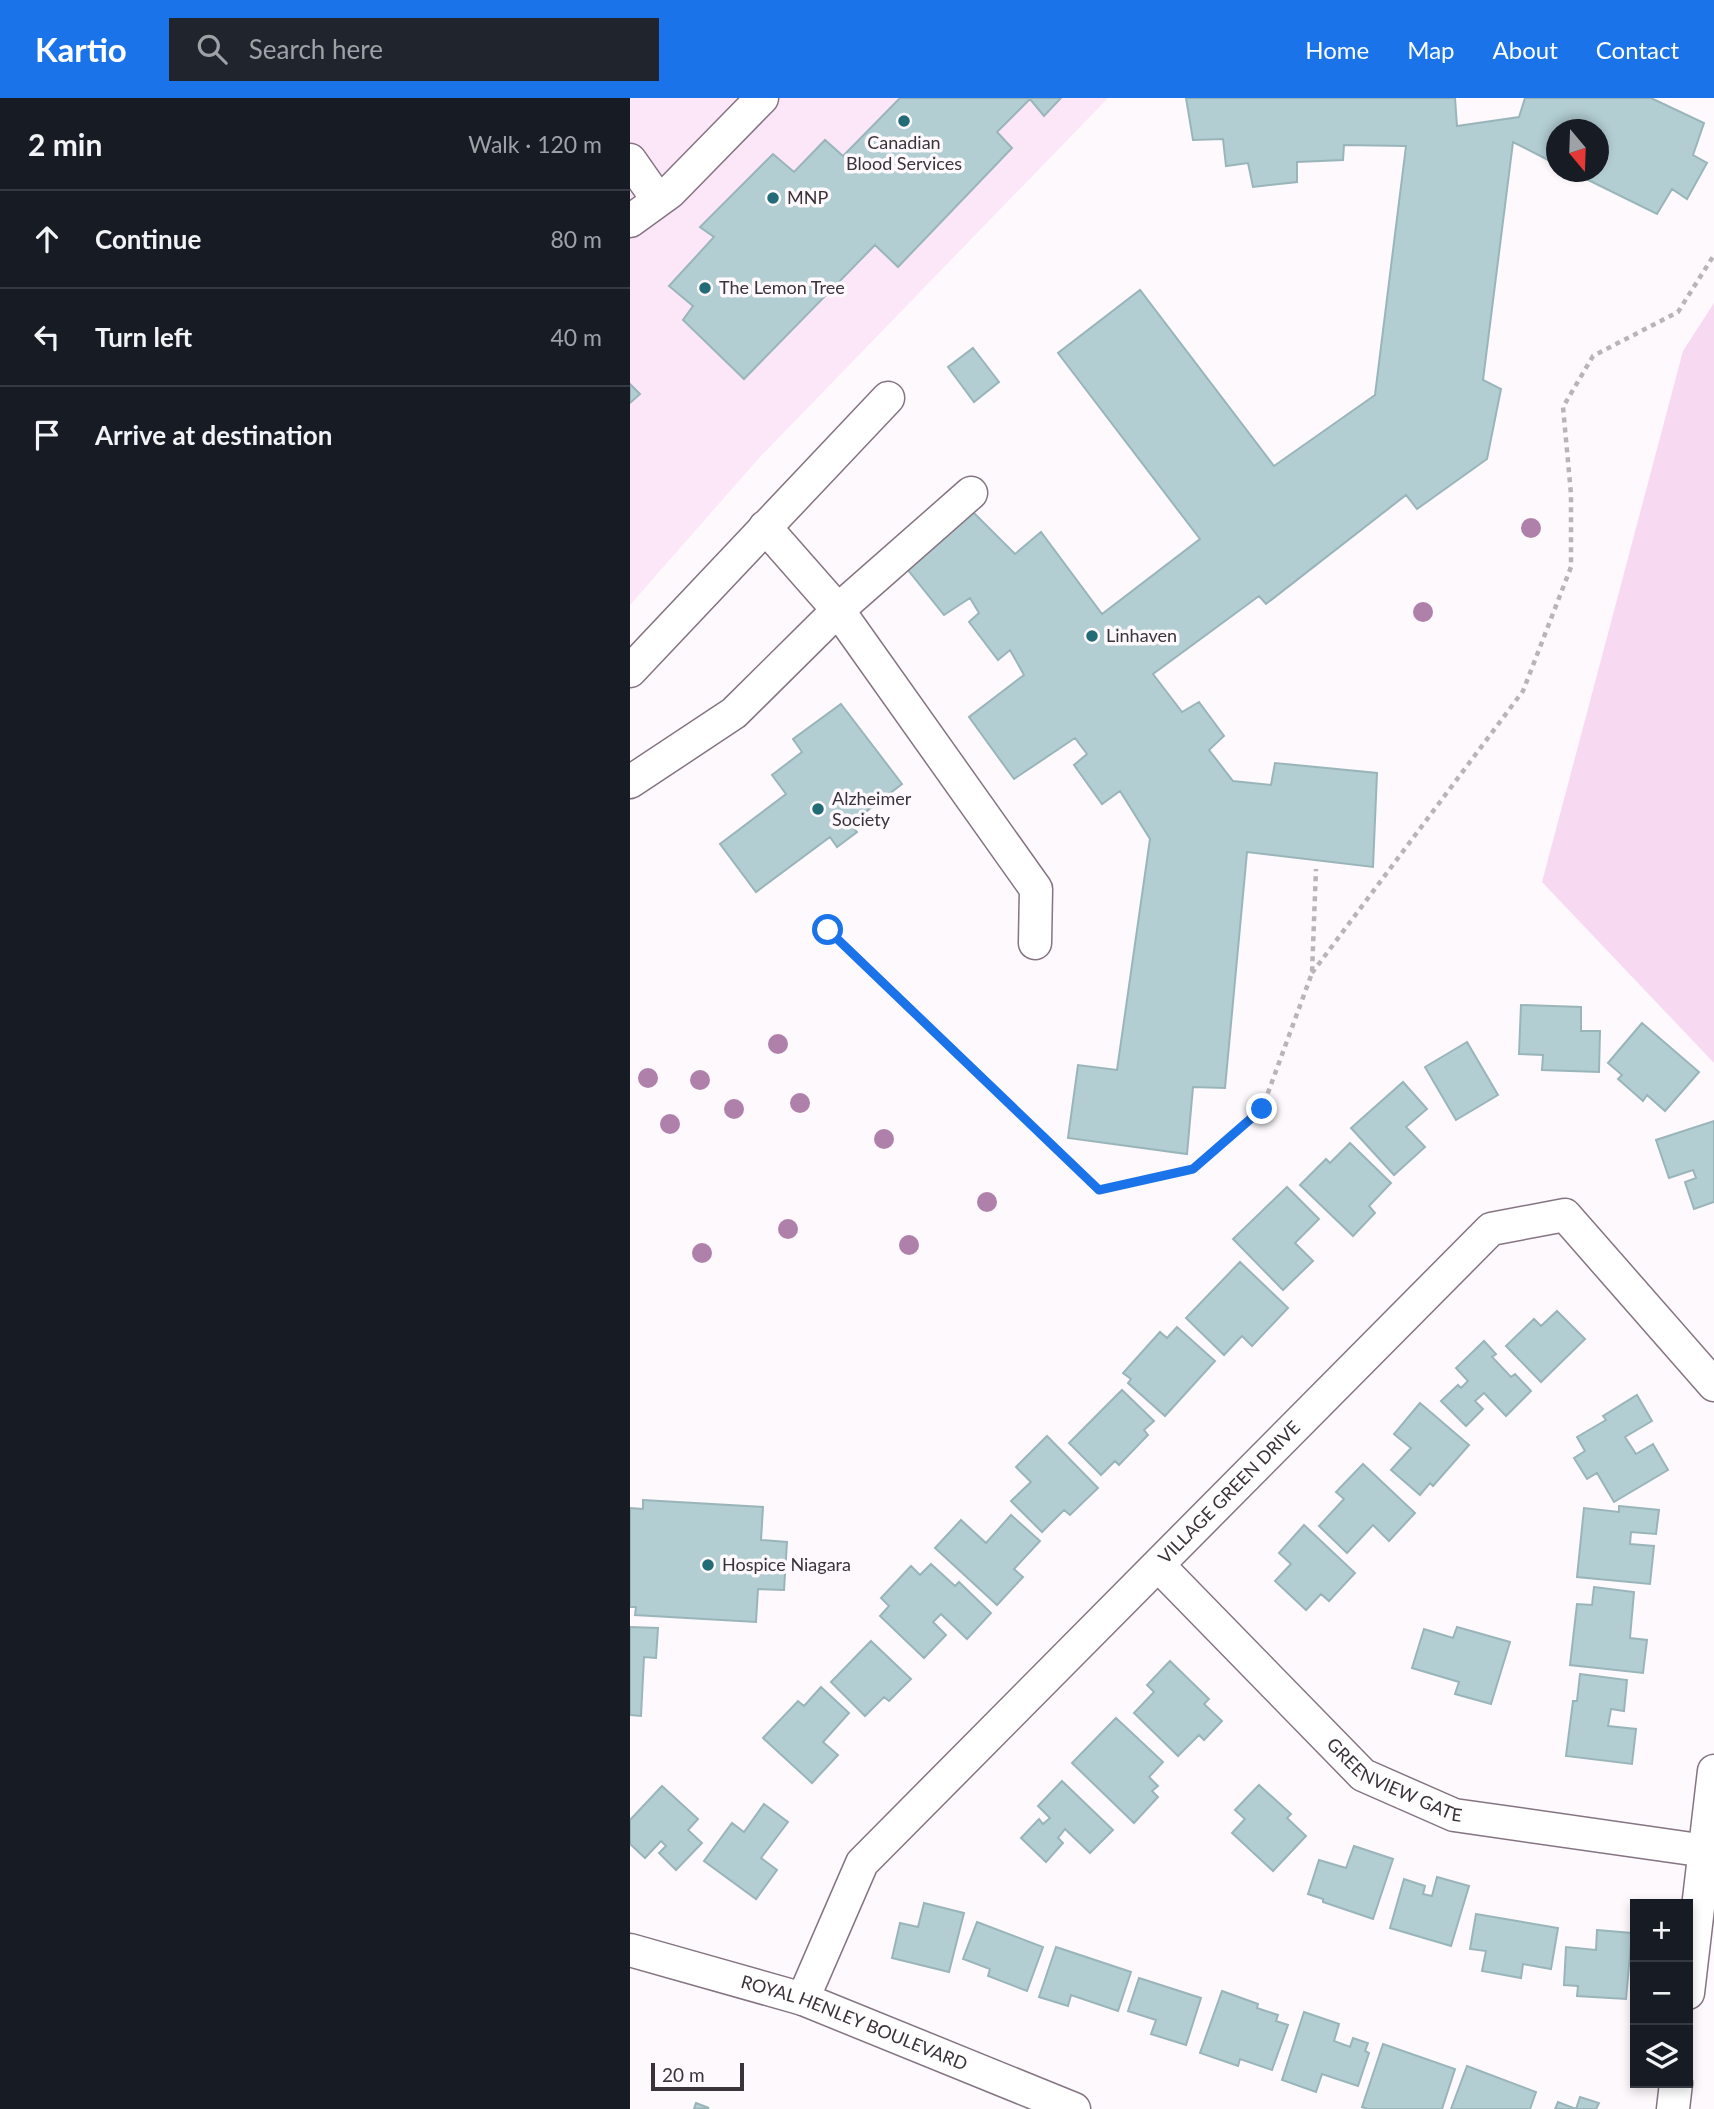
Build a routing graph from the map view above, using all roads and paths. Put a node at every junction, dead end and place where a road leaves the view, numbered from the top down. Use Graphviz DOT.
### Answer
graph roads {
  1 [pos="762,98"];
  2 [pos="630,160"];
  3 [pos="658,200"];
  4 [pos="630,221"];
  5 [pos="1714,255"];
  6 [pos="888,398"];
  7 [pos="971,493"];
  8 [pos="765,527"];
  9 [pos="838,610"];
  10 [pos="630,671"];
  11 [pos="630,782"];
  12 [pos="1316,869"];
  13 [pos="828,930"];
  14 [pos="1035,943"];
  15 [pos="1312,973"];
  16 [pos="1714,1385"];
  17 [pos="1159,1566"];
  18 [pos="1714,1771"];
  19 [pos="1706,1851"];
  20 [pos="630,1950"];
  21 [pos="1692,1962"];
  22 [pos="803,1999"];
  23 [pos="1675,2088"];
  24 [pos="1074,2109"];
  25 [pos="1673,2109"];
  1 -- 3 [label="street"];
  2 -- 3 [label="street"];
  3 -- 4 [label="street"];
  5 -- 15 [label="path"];
  6 -- 8 [label="street"];
  7 -- 9 [label="street"];
  8 -- 9 [label="street"];
  8 -- 10 [label="street"];
  9 -- 11 [label="street"];
  9 -- 14 [label="street"];
  12 -- 15 [label="path"];
  13 -- 15 [label="path"];
  16 -- 17 [label="street, VILLAGE GREEN DRIVE"];
  17 -- 19 [label="street, GREENVIEW GATE"];
  17 -- 22 [label="street, VILLAGE GREEN DRIVE"];
  18 -- 19 [label="street"];
  19 -- 21 [label="street"];
  20 -- 22 [label="street, ROYAL HENLEY BOULEVARD"];
  22 -- 24 [label="street, ROYAL HENLEY BOULEVARD"];
  23 -- 25 [label="street"];
}
